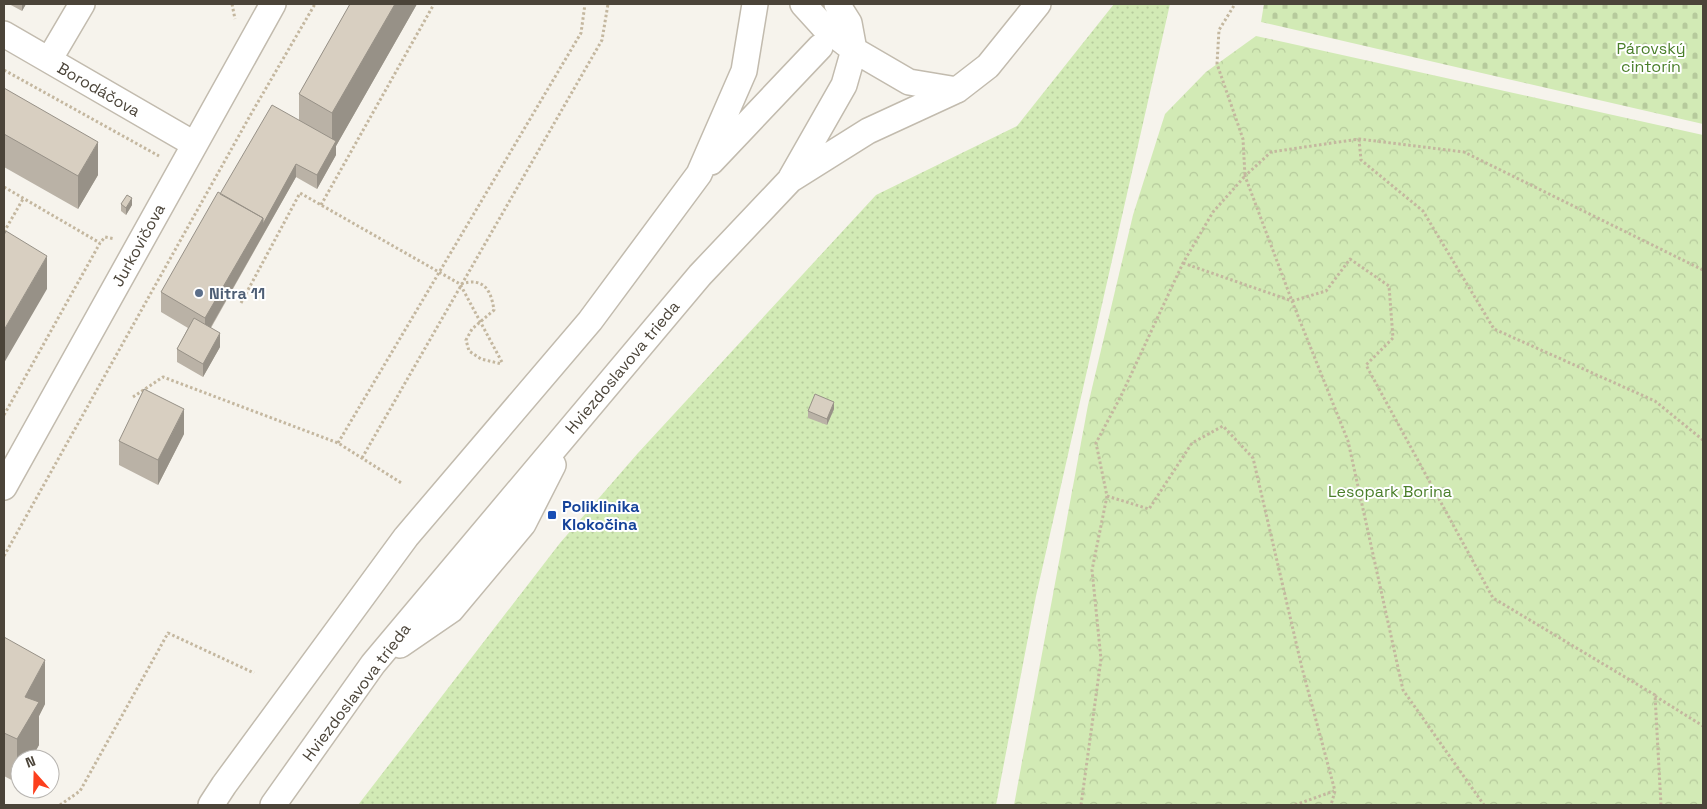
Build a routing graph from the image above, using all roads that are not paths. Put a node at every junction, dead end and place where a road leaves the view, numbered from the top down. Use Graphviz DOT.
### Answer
graph roads {
  1 [pos="82,4"];
  2 [pos="273,4"];
  3 [pos="755,4"];
  4 [pos="803,4"];
  5 [pos="837,4"];
  6 [pos="1038,4"];
  7 [pos="4,34"];
  8 [pos="820,47"];
  9 [pos="854,50"];
  10 [pos="50,60"];
  11 [pos="957,90"];
  12 [pos="194,144"];
  13 [pos="699,174"];
  14 [pos="790,180"];
  15 [pos="4,487"];
  16 [pos="211,805"];
  17 [pos="273,805"];
  1 -- 10 [label="street"];
  2 -- 12 [label="street, Jurkovičova"];
  3 -- 13 [label="street"];
  4 -- 9 [label="street"];
  5 -- 9 [label="street"];
  6 -- 11 [label="street, Hviezdoslavova trieda"];
  7 -- 10 [label="street, Borodáčova"];
  8 -- 13 [label="street"];
  9 -- 11 [label="street"];
  9 -- 14 [label="street"];
  10 -- 12 [label="street, Borodáčova"];
  11 -- 14 [label="street, Hviezdoslavova trieda"];
  12 -- 15 [label="street, Jurkovičova"];
  13 -- 16 [label="street"];
  14 -- 17 [label="street, Hviezdoslavova trieda"];
}
